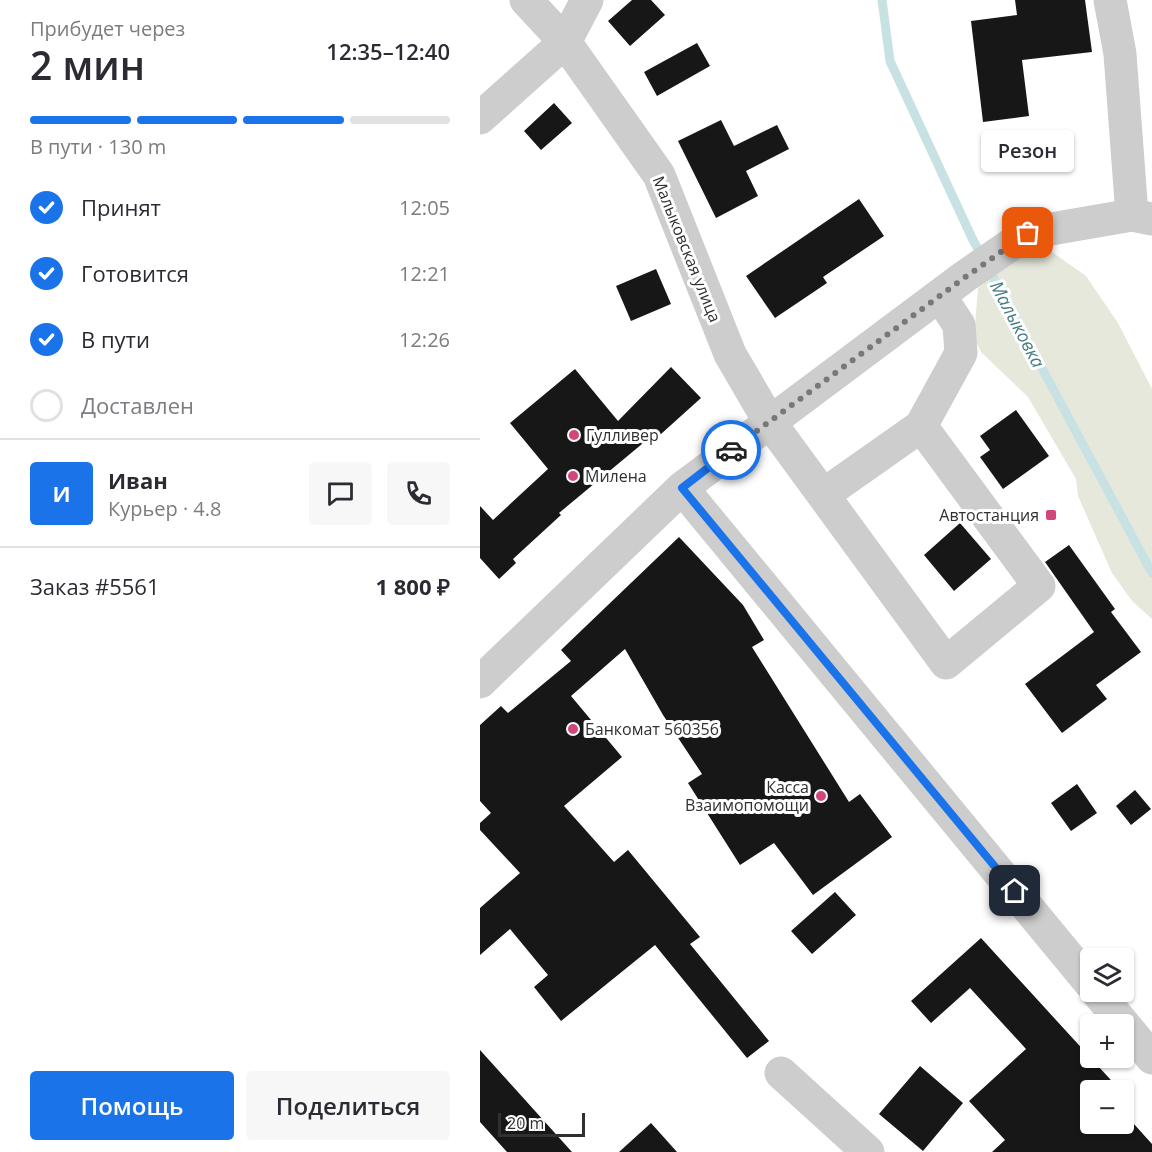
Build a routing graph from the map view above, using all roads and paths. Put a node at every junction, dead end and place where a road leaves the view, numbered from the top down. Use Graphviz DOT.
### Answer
graph roads {
  1 [pos="526,0"];
  2 [pos="587,0"];
  3 [pos="1110,0"];
  4 [pos="565,42"];
  5 [pos="480,118"];
  6 [pos="1142,217"];
  7 [pos="952,287"];
  8 [pos="769,422"];
  9 [pos="921,426"];
  10 [pos="682,488"];
  11 [pos="823,495"];
  12 [pos="480,682"];
  13 [pos="1080,971"];
  14 [pos="1106,1002"];
  15 [pos="1152,1058"];
  16 [pos="781,1073"];
  17 [pos="868,1152"];
  1 -- 4 [label="street, Малыковская улица"];
  2 -- 4 [label="street"];
  3 -- 6 [label="street"];
  4 -- 5 [label="street"];
  4 -- 8 [label="street, Малыковская улица"];
  6 -- 7 [label="street"];
  7 -- 8 [label="street"];
  7 -- 9 [label="street"];
  8 -- 10 [label="street"];
  8 -- 11 [label="street, Малыковская улица"];
  9 -- 11 [label="street"];
  9 -- 11 [label="street, Малыковская улица"];
  10 -- 12 [label="street"];
  10 -- 13 [label="street"];
  14 -- 15 [label="street"];
  16 -- 17 [label="street"];
}
